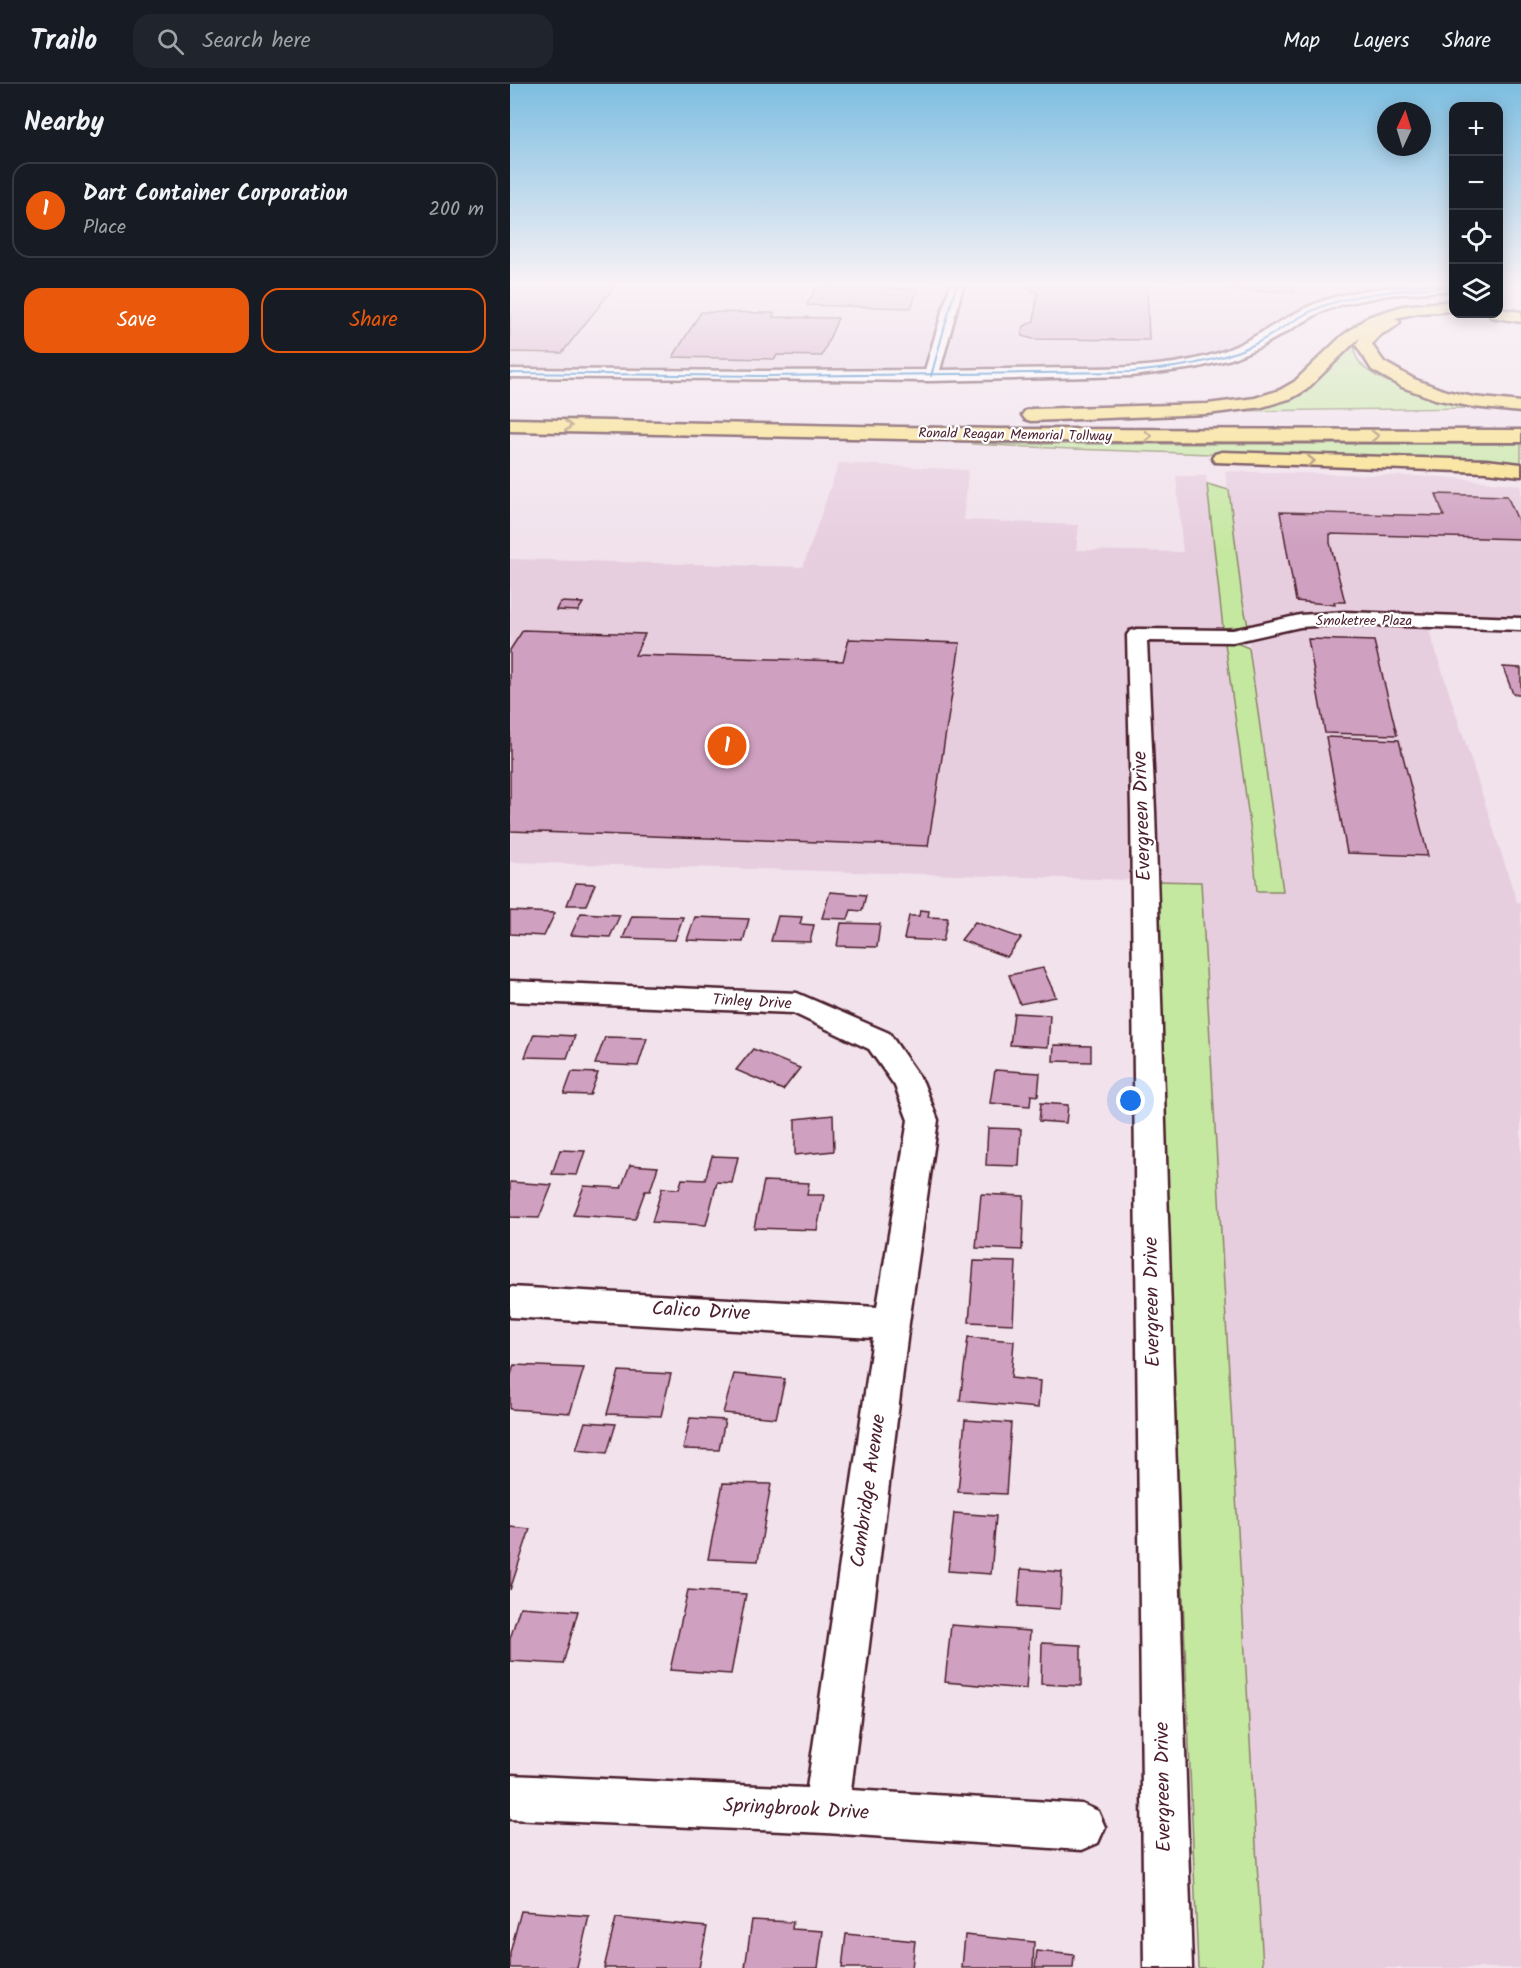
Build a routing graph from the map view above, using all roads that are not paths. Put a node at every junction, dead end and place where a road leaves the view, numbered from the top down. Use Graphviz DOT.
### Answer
graph roads {
  1 [pos="639,374"];
  2 [pos="1102,374"];
  3 [pos="1314,374"];
  4 [pos="1392,374"];
  5 [pos="931,376"];
  6 [pos="1521,407"];
  7 [pos="510,408"];
  8 [pos="1015,415"];
  9 [pos="1521,419"];
  10 [pos="510,425"];
  11 [pos="627,427"];
  12 [pos="1521,436"];
  13 [pos="1103,454"];
  14 [pos="1206,458"];
  15 [pos="1521,470"];
  16 [pos="1521,624"];
  17 [pos="1137,635"];
  18 [pos="510,992"];
  19 [pos="915,1172"];
  20 [pos="510,1302"];
  21 [pos="892,1323"];
  22 [pos="510,1797"];
  23 [pos="826,1812"];
  24 [pos="1082,1827"];
  25 [pos="1168,1968"];
  1 -- 5 [label="street"];
  2 -- 5 [label="street"];
  3 -- 8 [label="highway"];
  4 -- 6 [label="highway"];
  7 -- 9 [label="highway, Ronald Reagan Memorial Tollway"];
  10 -- 11 [label="highway, Ronald Reagan Memorial Tollway, one-way"];
  11 -- 12 [label="highway, Ronald Reagan Memorial Tollway, one-way"];
  11 -- 13 [label="highway"];
  14 -- 15 [label="highway, one-way"];
  16 -- 17 [label="street, Smoketree Plaza"];
  17 -- 25 [label="street, Evergreen Drive"];
  18 -- 19 [label="street, Tinley Drive"];
  19 -- 21 [label="street, Cambridge Avenue"];
  20 -- 21 [label="street, Calico Drive"];
  21 -- 23 [label="street, Cambridge Avenue"];
  22 -- 23 [label="street, Springbrook Drive"];
  23 -- 24 [label="street, Springbrook Drive"];
}
